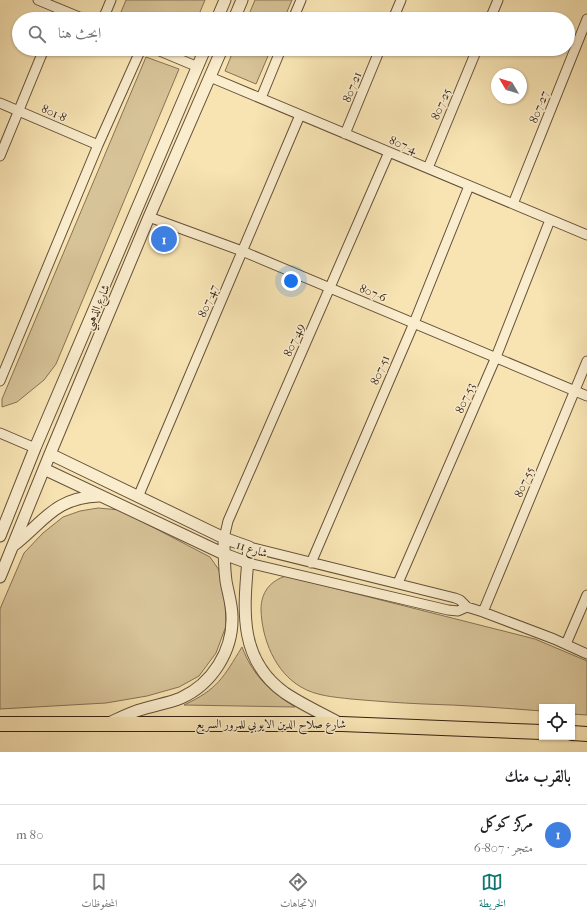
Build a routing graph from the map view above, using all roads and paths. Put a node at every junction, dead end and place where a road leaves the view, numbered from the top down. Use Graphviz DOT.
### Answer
graph roads {
  1 [pos="38,0"];
  2 [pos="111,0"];
  3 [pos="225,0"];
  4 [pos="242,0"];
  5 [pos="301,0"];
  6 [pos="401,0"];
  7 [pos="498,0"];
  8 [pos="60,9"];
  9 [pos="59,12"];
  10 [pos="67,12"];
  11 [pos="106,12"];
  12 [pos="220,12"];
  13 [pos="237,12"];
  14 [pos="296,12"];
  15 [pos="396,12"];
  16 [pos="493,12"];
  17 [pos="587,19"];
  18 [pos="575,49"];
  19 [pos="41,56"];
  20 [pos="138,56"];
  21 [pos="172,56"];
  22 [pos="202,56"];
  23 [pos="219,56"];
  24 [pos="278,56"];
  25 [pos="377,56"];
  26 [pos="474,56"];
  27 [pos="572,56"];
  28 [pos="198,67"];
  29 [pos="210,77"];
  30 [pos="261,98"];
  31 [pos="0,103"];
  32 [pos="19,111"];
  33 [pos="300,115"];
  34 [pos="345,134"];
  35 [pos="98,145"];
  36 [pos="389,152"];
  37 [pos="0,156"];
  38 [pos="428,168"];
  39 [pos="469,186"];
  40 [pos="513,204"];
  41 [pos="149,217"];
  42 [pos="550,220"];
  43 [pos="587,235"];
  44 [pos="242,251"];
  45 [pos="330,288"];
  46 [pos="414,323"];
  47 [pos="496,358"];
  48 [pos="587,361"];
  49 [pos="0,381"];
  50 [pos="575,391"];
  51 [pos="587,396"];
  52 [pos="0,433"];
  53 [pos="35,448"];
  54 [pos="50,454"];
  55 [pos="44,469"];
  56 [pos="100,496"];
  57 [pos="138,497"];
  58 [pos="0,536"];
  59 [pos="224,538"];
  60 [pos="249,547"];
  61 [pos="11,548"];
  62 [pos="224,554"];
  63 [pos="248,563"];
  64 [pos="311,563"];
  65 [pos="0,577"];
  66 [pos="398,583"];
  67 [pos="587,595"];
  68 [pos="467,607"];
  69 [pos="483,612"];
  70 [pos="566,644"];
  71 [pos="587,654"];
  72 [pos="0,724"];
  73 [pos="107,724"];
  74 [pos="342,724"];
  75 [pos="539,732"];
  76 [pos="575,733"];
  77 [pos="587,734"];
  1 -- 8 [label="street"];
  2 -- 11 [label="street"];
  3 -- 12 [label="street"];
  4 -- 13 [label="street"];
  5 -- 14 [label="street"];
  6 -- 15 [label="street"];
  7 -- 16 [label="street"];
  8 -- 9 [label="street"];
  8 -- 10 [label="street"];
  17 -- 18 [label="street, 807-27"];
  19 -- 32 [label="street"];
  20 -- 35 [label="street"];
  21 -- 28 [label="street"];
  22 -- 28 [label="street, شارع الذهبي"];
  23 -- 29 [label="street, شارع الذهبي"];
  24 -- 30 [label="street"];
  25 -- 34 [label="street, 807-21"];
  26 -- 38 [label="street, 807-25"];
  27 -- 40 [label="street, 807-27"];
  28 -- 53 [label="street, شارع الذهبي"];
  29 -- 30 [label="street, 807-4"];
  29 -- 41 [label="street, شارع الذهبي"];
  30 -- 33 [label="street, 807-4"];
  31 -- 32 [label="street, 801-8"];
  32 -- 35 [label="street, 801-8"];
  32 -- 37 [label="street"];
  33 -- 34 [label="street, 807-4"];
  33 -- 44 [label="street, 807-47"];
  34 -- 36 [label="street, 807-4"];
  35 -- 49 [label="street"];
  36 -- 38 [label="street, 807-4"];
  36 -- 45 [label="street, 807-49"];
  38 -- 39 [label="street, 807-4"];
  39 -- 40 [label="street, 807-4"];
  39 -- 46 [label="street, 807-51"];
  40 -- 42 [label="street, 807-4"];
  41 -- 44 [label="street, 807-6"];
  41 -- 54 [label="street, شارع الذهبي"];
  42 -- 43 [label="street, 807-4"];
  42 -- 47 [label="street, 807-53"];
  44 -- 45 [label="street, 807-6"];
  44 -- 57 [label="street, 807-47"];
  45 -- 46 [label="street, 807-6"];
  45 -- 59 [label="street, 807-49"];
  46 -- 47 [label="street, 807-6"];
  46 -- 64 [label="street, 807-51"];
  47 -- 50 [label="street, 807-6"];
  47 -- 66 [label="street, 807-53"];
  48 -- 50 [label="street, 807-55"];
  50 -- 51 [label="street, 807-6"];
  50 -- 69 [label="street, 807-55"];
  52 -- 53 [label="street"];
  53 -- 58 [label="street, شارع الذهبي"];
  54 -- 55 [label="street, شارع الذهبي"];
  54 -- 57 [label="street, شارع 11"];
  55 -- 56 [label="street, شارع 11"];
  55 -- 61 [label="street, شارع الذهبي"];
  56 -- 61 [label="street"];
  56 -- 62 [label="street, شارع 11"];
  57 -- 59 [label="street, شارع 11"];
  59 -- 60 [label="street, شارع 11"];
  59 -- 62 [label="street"];
  60 -- 63 [label="street"];
  60 -- 64 [label="street, شارع 11"];
  61 -- 65 [label="street, شارع الذهبي"];
  62 -- 63 [label="street, شارع 11"];
  62 -- 73 [label="street"];
  63 -- 68 [label="street, شارع 11"];
  63 -- 74 [label="street"];
  64 -- 66 [label="street, شارع 11"];
  66 -- 68 [label="street, شارع 11"];
  67 -- 70 [label="street"];
  68 -- 69 [label="street, شارع 11"];
  69 -- 70 [label="street, شارع 11"];
  70 -- 71 [label="street, شارع 11"];
  72 -- 73 [label="main road, شارع صلاح الدين الايوبي للمرور السريع"];
  73 -- 74 [label="main road, شارع صلاح الدين الايوبي للمرور السريع"];
  74 -- 75 [label="main road, شارع صلاح الدين الايوبي للمرور السريع"];
  76 -- 77 [label="main road"];
}
